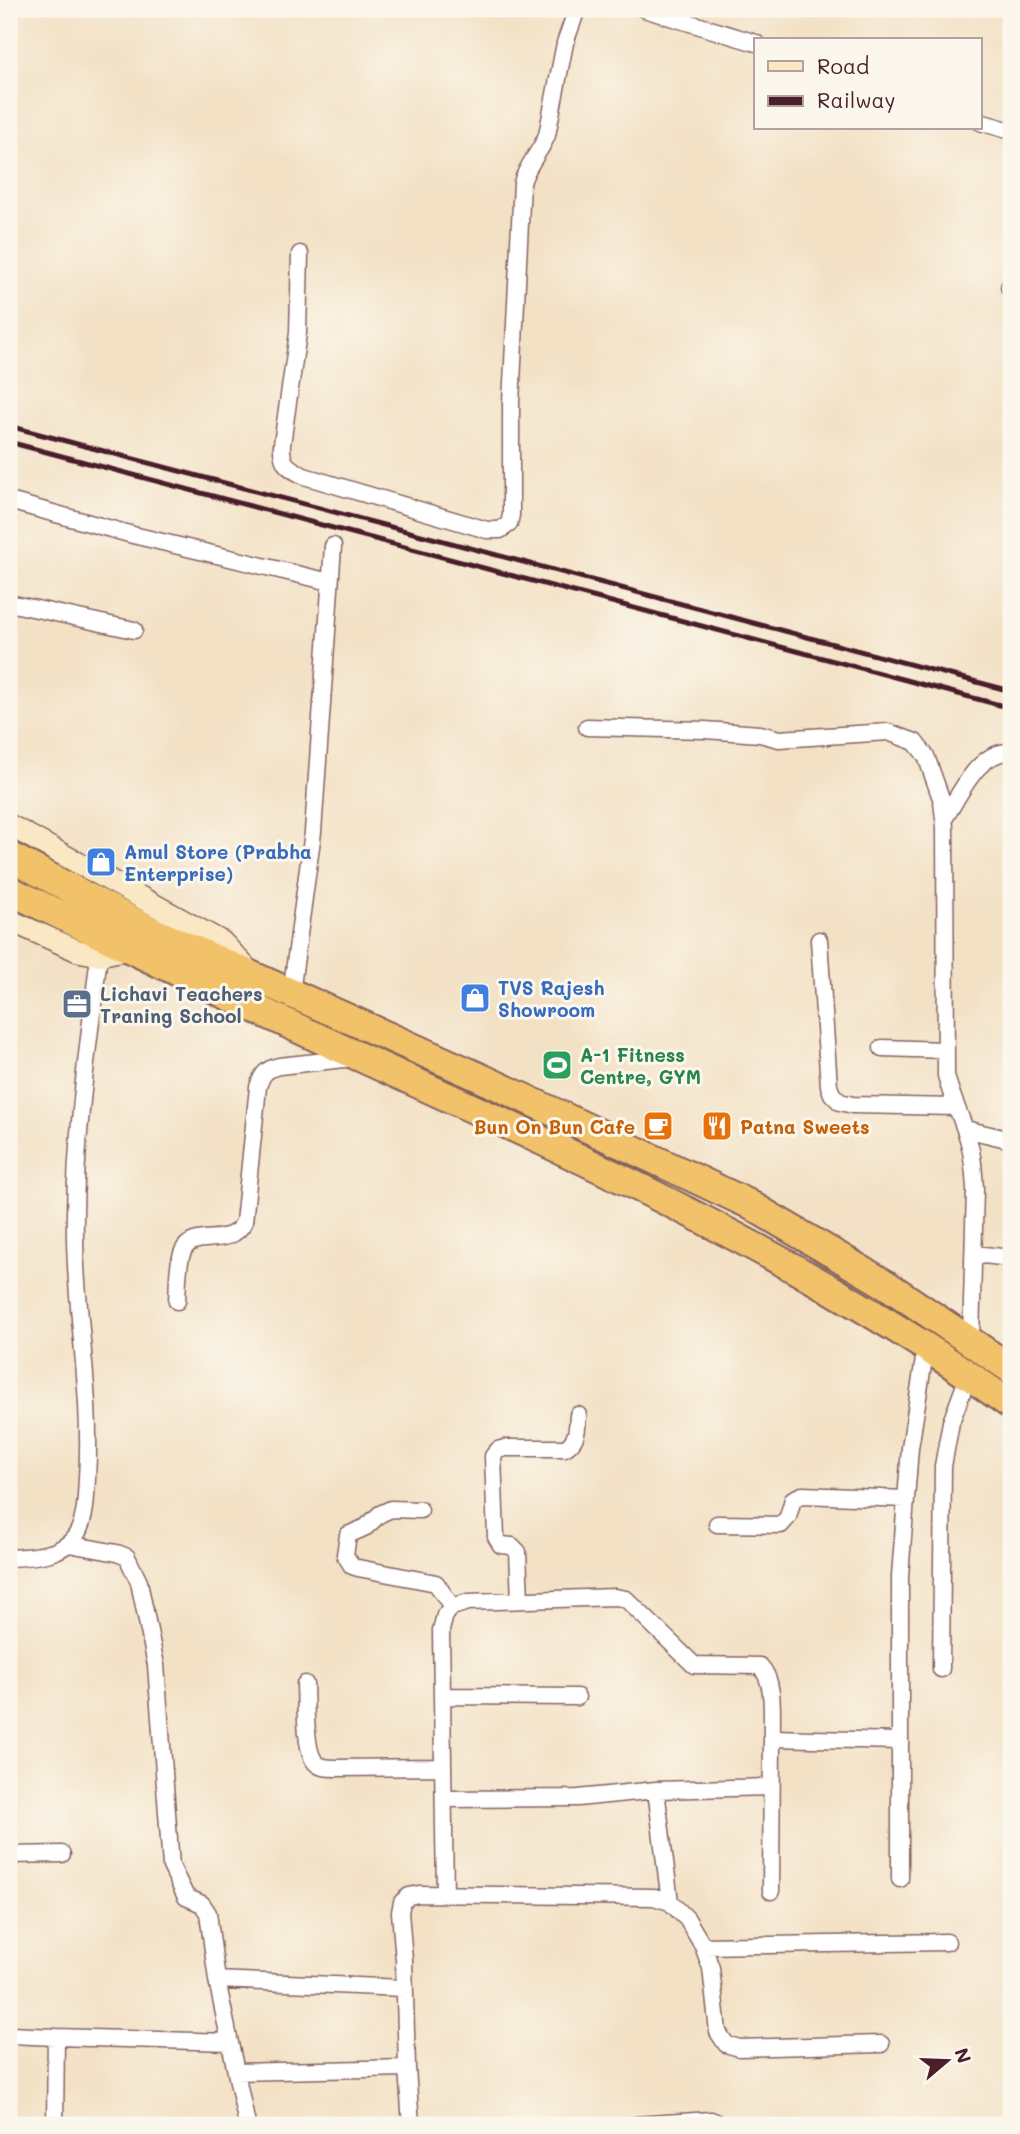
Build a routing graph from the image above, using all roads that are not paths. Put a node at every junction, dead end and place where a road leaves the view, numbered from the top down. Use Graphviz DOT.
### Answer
graph roads {
  1 [pos="577,9"];
  2 [pos="644,9"];
  3 [pos="754,42"];
  4 [pos="982,123"];
  5 [pos="1011,131"];
  6 [pos="300,254"];
  7 [pos="9,501"];
  8 [pos="333,546"];
  9 [pos="330,582"];
  10 [pos="9,603"];
  11 [pos="134,630"];
  12 [pos="587,727"];
  13 [pos="1011,752"];
  14 [pos="944,819"];
  15 [pos="9,825"];
  16 [pos="9,856"];
  17 [pos="9,890"];
  18 [pos="9,920"];
  19 [pos="819,940"];
  20 [pos="129,949"];
  21 [pos="99,955"];
  22 [pos="254,976"];
  23 [pos="291,993"];
  24 [pos="882,1048"];
  25 [pos="946,1050"];
  26 [pos="359,1057"];
  27 [pos="956,1107"];
  28 [pos="965,1129"];
  29 [pos="1011,1139"];
  30 [pos="974,1254"];
  31 [pos="1011,1258"];
  32 [pos="177,1301"];
  33 [pos="971,1340"];
  34 [pos="926,1346"];
  35 [pos="1011,1369"];
  36 [pos="969,1374"];
  37 [pos="1011,1405"];
  38 [pos="579,1415"];
  39 [pos="906,1499"];
  40 [pos="420,1510"];
  41 [pos="717,1524"];
  42 [pos="69,1544"];
  43 [pos="9,1558"];
  44 [pos="520,1600"];
  45 [pos="452,1606"];
  46 [pos="941,1669"];
  47 [pos="305,1684"];
  48 [pos="442,1696"];
  49 [pos="578,1697"];
  50 [pos="772,1738"];
  51 [pos="900,1741"];
  52 [pos="443,1767"];
  53 [pos="771,1787"];
  54 [pos="656,1790"];
  55 [pos="444,1799"];
  56 [pos="62,1854"];
  57 [pos="9,1855"];
  58 [pos="900,1879"];
  59 [pos="771,1891"];
  60 [pos="445,1894"];
  61 [pos="670,1902"];
  62 [pos="947,1942"];
  63 [pos="704,1946"];
  64 [pos="217,1980"];
  65 [pos="403,1989"];
  66 [pos="9,2035"];
  67 [pos="56,2037"];
  68 [pos="230,2042"];
  69 [pos="881,2044"];
  70 [pos="407,2068"];
  71 [pos="236,2072"];
  72 [pos="55,2125"];
  73 [pos="247,2125"];
  74 [pos="411,2125"];
  75 [pos="635,2125"];
  76 [pos="721,2125"];
  1 -- 6 [label="street"];
  2 -- 3 [label="street"];
  4 -- 5 [label="street"];
  7 -- 9 [label="street"];
  8 -- 9 [label="street"];
  9 -- 23 [label="street"];
  10 -- 11 [label="street"];
  12 -- 14 [label="street"];
  13 -- 14 [label="street"];
  14 -- 25 [label="street"];
  15 -- 22 [label="street"];
  16 -- 22 [label="highway"];
  17 -- 20 [label="highway"];
  18 -- 21 [label="street"];
  19 -- 27 [label="street"];
  20 -- 21 [label="street"];
  20 -- 26 [label="highway"];
  21 -- 42 [label="street"];
  22 -- 23 [label="highway"];
  23 -- 33 [label="highway"];
  24 -- 25 [label="street"];
  25 -- 27 [label="street"];
  26 -- 32 [label="street"];
  26 -- 34 [label="highway"];
  27 -- 28 [label="street"];
  28 -- 29 [label="street"];
  28 -- 30 [label="street"];
  30 -- 31 [label="street"];
  30 -- 33 [label="street"];
  33 -- 35 [label="highway"];
  34 -- 36 [label="highway"];
  34 -- 39 [label="street"];
  36 -- 37 [label="highway"];
  36 -- 46 [label="street"];
  38 -- 44 [label="street"];
  39 -- 41 [label="street"];
  39 -- 51 [label="street"];
  40 -- 45 [label="street"];
  42 -- 43 [label="street"];
  42 -- 64 [label="street"];
  44 -- 45 [label="street"];
  44 -- 50 [label="street"];
  45 -- 48 [label="street"];
  47 -- 52 [label="street"];
  48 -- 49 [label="street"];
  48 -- 52 [label="street"];
  50 -- 51 [label="street"];
  50 -- 53 [label="street"];
  51 -- 58 [label="street"];
  52 -- 55 [label="street"];
  53 -- 54 [label="street"];
  53 -- 59 [label="street"];
  54 -- 55 [label="street"];
  54 -- 61 [label="street"];
  55 -- 60 [label="street"];
  56 -- 57 [label="street"];
  60 -- 61 [label="street"];
  60 -- 65 [label="street"];
  61 -- 63 [label="street"];
  62 -- 63 [label="street"];
  63 -- 69 [label="street"];
  64 -- 65 [label="street"];
  64 -- 68 [label="street"];
  65 -- 70 [label="street"];
  66 -- 67 [label="street"];
  67 -- 68 [label="street"];
  67 -- 72 [label="street"];
  68 -- 71 [label="street"];
  70 -- 71 [label="street"];
  70 -- 74 [label="street"];
  71 -- 73 [label="street"];
  75 -- 76 [label="street"];
}
